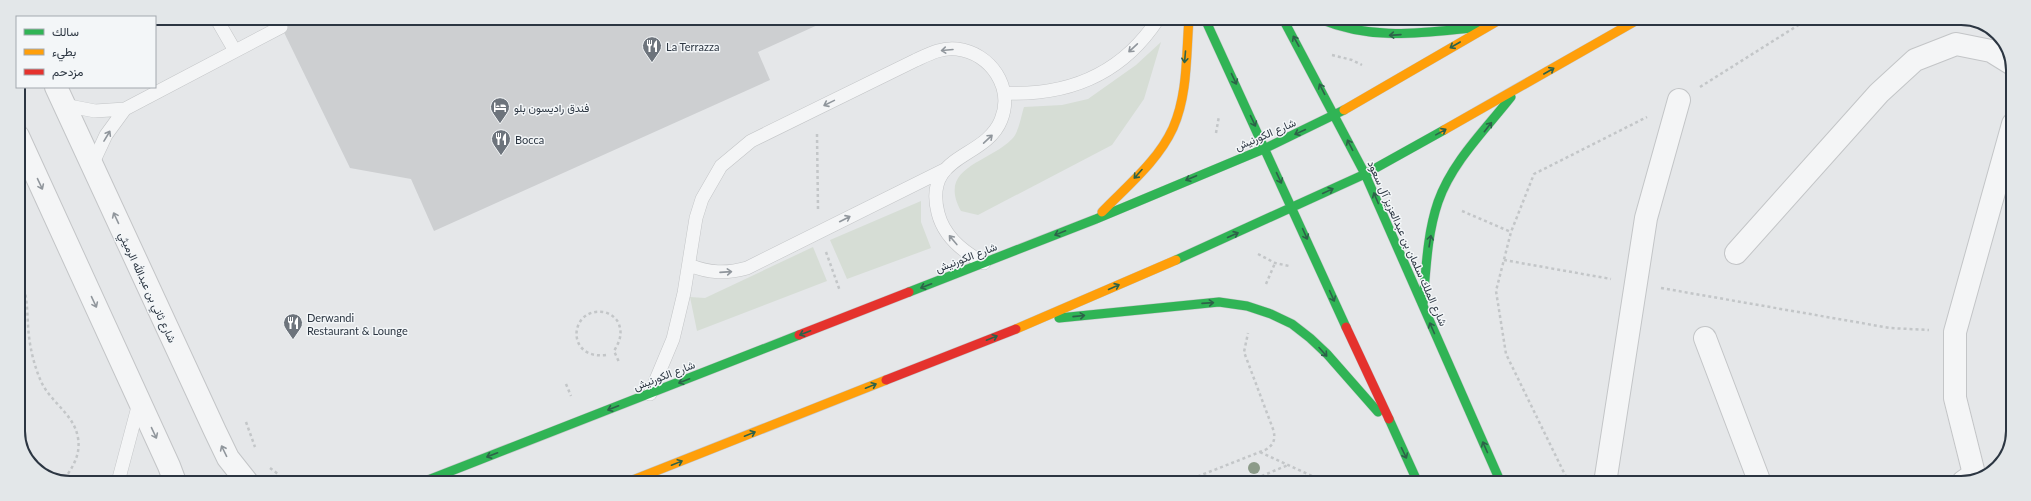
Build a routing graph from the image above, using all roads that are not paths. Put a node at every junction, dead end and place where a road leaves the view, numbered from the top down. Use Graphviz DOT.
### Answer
graph roads {
  1 [pos="220,25"];
  2 [pos="1153,25"];
  3 [pos="1188,25"];
  4 [pos="1209,25"];
  5 [pos="1286,25"];
  6 [pos="1336,25"];
  7 [pos="1629,25"];
  8 [pos="1489,26"];
  9 [pos="281,27"];
  10 [pos="235,51"];
  11 [pos="2005,59"];
  12 [pos="1516,91"];
  13 [pos="1004,93"];
  14 [pos="60,96"];
  15 [pos="1679,100"];
  16 [pos="125,109"];
  17 [pos="1335,116"];
  18 [pos="1266,148"];
  19 [pos="2006,149"];
  20 [pos="25,151"];
  21 [pos="92,165"];
  22 [pos="946,168"];
  23 [pos="1365,174"];
  24 [pos="1293,207"];
  25 [pos="1096,219"];
  26 [pos="1736,253"];
  27 [pos="984,263"];
  28 [pos="689,265"];
  29 [pos="1423,308"];
  30 [pos="1040,319"];
  31 [pos="1705,338"];
  32 [pos="650,394"];
  33 [pos="140,401"];
  34 [pos="1392,428"];
  35 [pos="1974,474"];
  36 [pos="120,476"];
  37 [pos="173,476"];
  38 [pos="242,476"];
  39 [pos="438,476"];
  40 [pos="643,476"];
  41 [pos="1415,476"];
  42 [pos="1498,476"];
  43 [pos="1606,476"];
  44 [pos="1757,476"];
  1 -- 10 [label="lane"];
  2 -- 13 [label="lane, one-way"];
  3 -- 25 [label="main road, one-way"];
  4 -- 18 [label="main road, one-way"];
  17 -- 5 [label="main road, شارع الملك سلمان بن عبدالعزيز آل سعود, one-way"];
  8 -- 6 [label="main road, one-way"];
  12 -- 7 [label="main road, one-way"];
  8 -- 17 [label="main road, شارع الكورنيش, one-way"];
  9 -- 10 [label="lane"];
  10 -- 16 [label="lane"];
  11 -- 26 [label="street"];
  23 -- 12 [label="main road, one-way"];
  29 -- 12 [label="main road, one-way"];
  22 -- 13 [label="lane, one-way"];
  13 -- 28 [label="lane, one-way"];
  14 -- 16 [label="lane"];
  14 -- 21 [label="street, شارع ثاني بن عبدالله الرميثي"];
  15 -- 43 [label="street"];
  21 -- 16 [label="lane, one-way"];
  17 -- 18 [label="main road, شارع الكورنيش, one-way"];
  23 -- 17 [label="main road, شارع الملك سلمان بن عبدالعزيز آل سعود, one-way"];
  18 -- 24 [label="main road, one-way"];
  18 -- 25 [label="main road, شارع الكورنيش, one-way"];
  19 -- 35 [label="street"];
  20 -- 33 [label="street, one-way"];
  38 -- 21 [label="street, شارع ثاني بن عبدالله الرميثي, one-way"];
  27 -- 22 [label="lane, one-way"];
  28 -- 22 [label="lane, one-way"];
  24 -- 23 [label="main road, one-way"];
  29 -- 23 [label="main road, شارع الملك سلمان بن عبدالعزيز آل سعود, one-way"];
  30 -- 24 [label="main road, one-way"];
  24 -- 34 [label="main road, one-way"];
  25 -- 27 [label="main road, شارع الكورنيش, one-way"];
  27 -- 32 [label="main road, شارع الكورنيش, one-way"];
  28 -- 32 [label="lane"];
  42 -- 29 [label="main road, شارع الملك سلمان بن عبدالعزيز آل سعود, one-way"];
  30 -- 34 [label="main road, one-way"];
  40 -- 30 [label="main road, one-way"];
  31 -- 44 [label="street"];
  32 -- 39 [label="main road, شارع الكورنيش, one-way"];
  33 -- 36 [label="lane"];
  33 -- 37 [label="street, one-way"];
  34 -- 41 [label="main road, one-way"];
}
